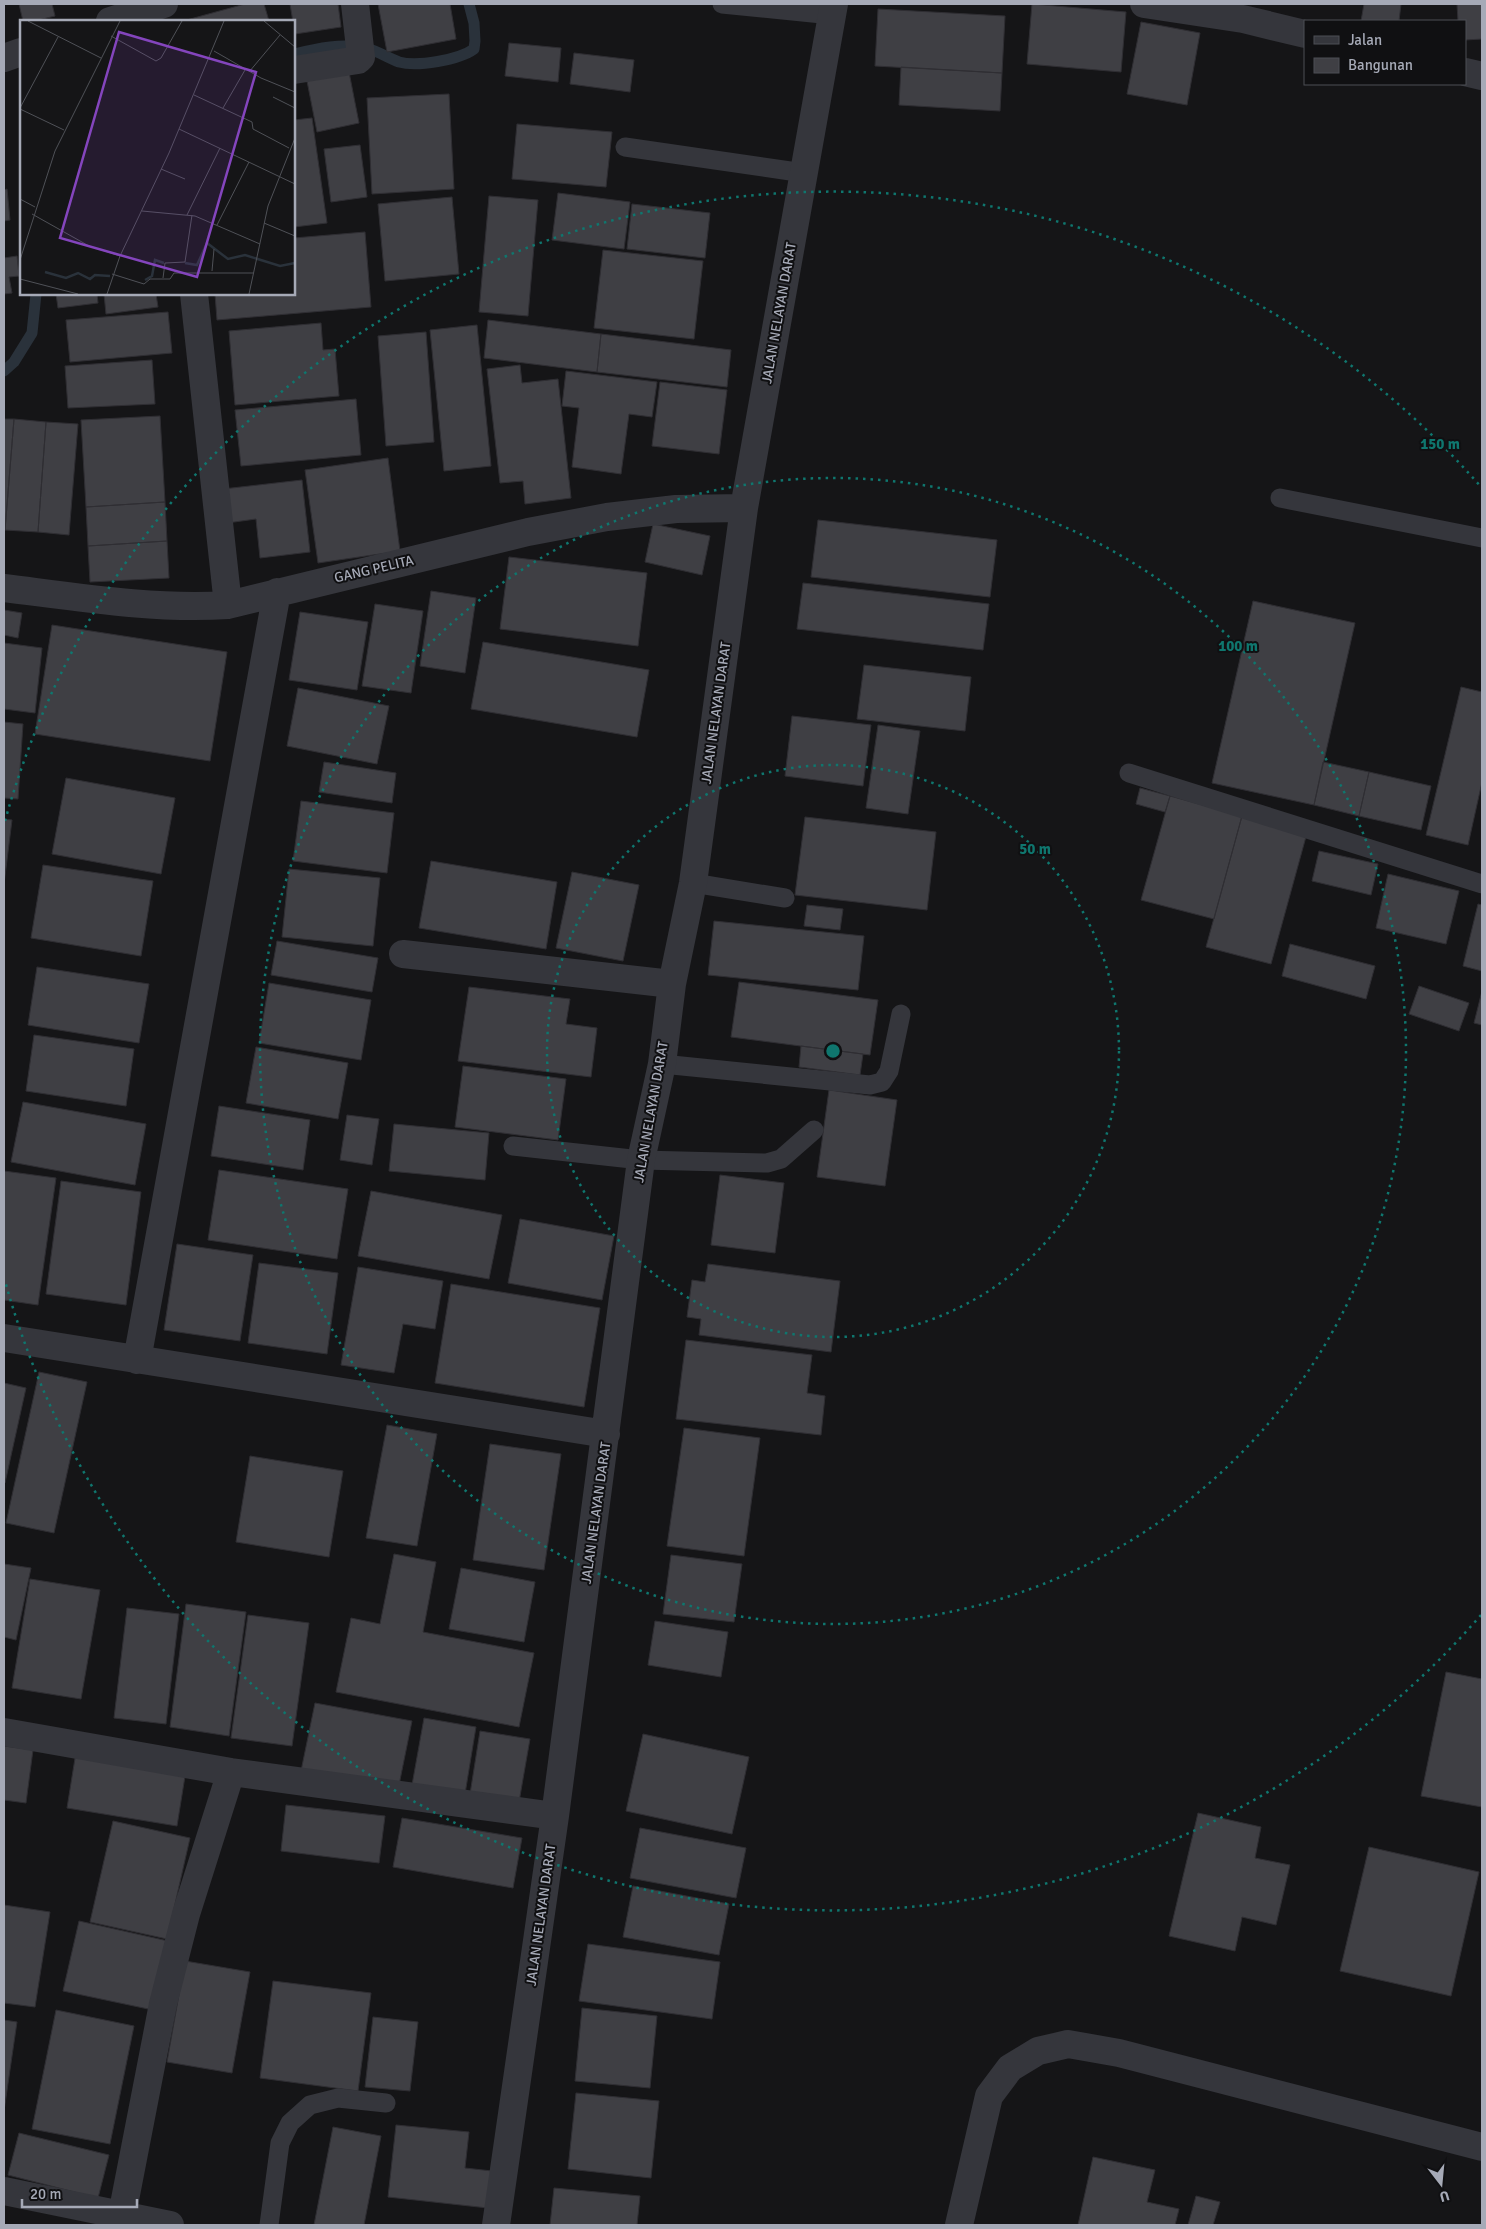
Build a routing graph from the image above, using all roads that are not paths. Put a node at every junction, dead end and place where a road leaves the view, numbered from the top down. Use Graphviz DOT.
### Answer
graph roads {
  1 [pos="164,4"];
  2 [pos="355,4"];
  3 [pos="722,4"];
  4 [pos="1144,4"];
  5 [pos="833,9"];
  6 [pos="113,20"];
  7 [pos="1304,34"];
  8 [pos="20,52"];
  9 [pos="4,58"];
  10 [pos="295,70"];
  11 [pos="1466,72"];
  12 [pos="1482,76"];
  13 [pos="624,147"];
  14 [pos="804,173"];
  15 [pos="194,295"];
  16 [pos="1280,498"];
  17 [pos="744,508"];
  18 [pos="1482,538"];
  19 [pos="4,588"];
  20 [pos="278,592"];
  21 [pos="228,605"];
  22 [pos="1129,772"];
  23 [pos="693,883"];
  24 [pos="1482,884"];
  25 [pos="785,898"];
  26 [pos="403,954"];
  27 [pos="672,984"];
  28 [pos="901,1014"];
  29 [pos="662,1064"];
  30 [pos="814,1130"];
  31 [pos="513,1146"];
  32 [pos="641,1160"];
  33 [pos="4,1338"];
  34 [pos="137,1360"];
  35 [pos="606,1434"];
  36 [pos="4,1732"];
  37 [pos="231,1772"];
  38 [pos="555,1816"];
  39 [pos="386,2103"];
  40 [pos="1482,2147"];
  41 [pos="4,2191"];
  42 [pos="122,2215"];
  43 [pos="68,2216"];
  44 [pos="170,2225"];
  45 [pos="269,2225"];
  46 [pos="496,2225"];
  47 [pos="959,2225"];
  1 -- 6 [label="street"];
  2 -- 10 [label="street"];
  3 -- 5 [label="lane"];
  4 -- 7 [label="street"];
  5 -- 14 [label="street, JALAN NELAYAN DARAT"];
  8 -- 9 [label="street"];
  11 -- 12 [label="street"];
  13 -- 14 [label="lane"];
  14 -- 17 [label="street, JALAN NELAYAN DARAT"];
  15 -- 21 [label="street"];
  16 -- 18 [label="lane"];
  17 -- 20 [label="street, GANG PELITA"];
  17 -- 23 [label="street, JALAN NELAYAN DARAT"];
  19 -- 21 [label="street, GANG PELITA"];
  20 -- 21 [label="street, GANG PELITA"];
  20 -- 34 [label="street"];
  22 -- 24 [label="lane"];
  23 -- 25 [label="lane"];
  23 -- 27 [label="street, JALAN NELAYAN DARAT"];
  26 -- 27 [label="street"];
  27 -- 29 [label="street, JALAN NELAYAN DARAT"];
  28 -- 29 [label="lane"];
  29 -- 32 [label="street, JALAN NELAYAN DARAT"];
  30 -- 32 [label="lane"];
  31 -- 32 [label="lane"];
  32 -- 35 [label="street, JALAN NELAYAN DARAT"];
  33 -- 34 [label="street"];
  34 -- 35 [label="street"];
  35 -- 38 [label="street, JALAN NELAYAN DARAT"];
  36 -- 37 [label="street"];
  37 -- 38 [label="street"];
  37 -- 42 [label="street"];
  38 -- 46 [label="street, JALAN NELAYAN DARAT"];
  39 -- 45 [label="lane"];
  40 -- 47 [label="street"];
  41 -- 43 [label="street"];
  42 -- 43 [label="street"];
  42 -- 44 [label="street"];
}
